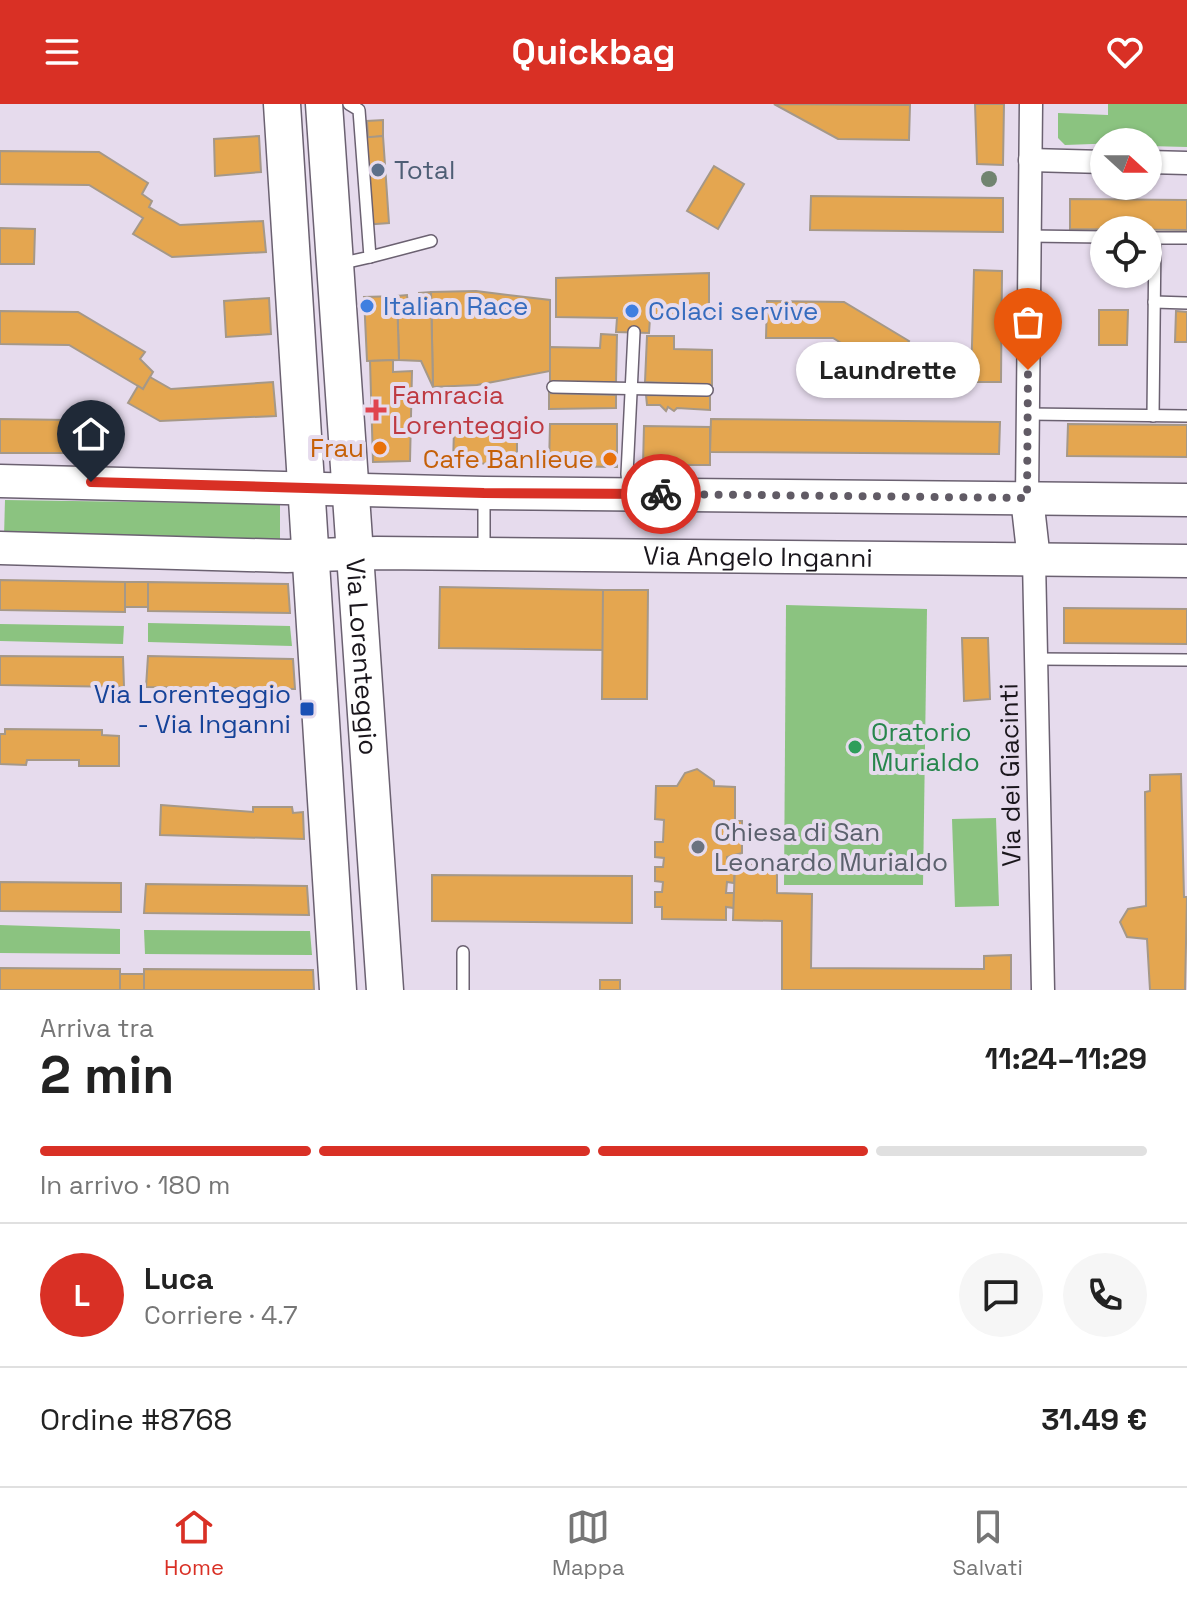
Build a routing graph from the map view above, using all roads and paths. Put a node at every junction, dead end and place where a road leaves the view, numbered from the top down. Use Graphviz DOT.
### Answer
graph roads {
  1 [pos="282,104"];
  2 [pos="1031,104"];
  3 [pos="349,105"];
  4 [pos="1030,160"];
  5 [pos="1090,162"];
  6 [pos="1162,162"];
  7 [pos="1187,163"];
  8 [pos="1029,236"];
  9 [pos="1090,237"];
  10 [pos="1162,238"];
  11 [pos="1187,238"];
  12 [pos="431,241"];
  13 [pos="370,257"];
  14 [pos="335,266"];
  15 [pos="1154,288"];
  16 [pos="1154,302"];
  17 [pos="1187,303"];
  18 [pos="338,324"];
  19 [pos="296,327"];
  20 [pos="634,332"];
  21 [pos="553,387"];
  22 [pos="631,388"];
  23 [pos="707,390"];
  24 [pos="1028,414"];
  25 [pos="1153,416"];
  26 [pos="1187,416"];
  27 [pos="0,481"];
  28 [pos="305,486"];
  29 [pos="350,489"];
  30 [pos="484,493"];
  31 [pos="629,493"];
  32 [pos="1027,498"];
  33 [pos="1187,500"];
  34 [pos="0,548"];
  35 [pos="357,553"];
  36 [pos="484,554"];
  37 [pos="310,555"];
  38 [pos="1034,560"];
  39 [pos="1187,561"];
  40 [pos="1036,659"];
  41 [pos="1187,660"];
  42 [pos="373,804"];
  43 [pos="326,807"];
  44 [pos="463,952"];
  45 [pos="338,990"];
  46 [pos="385,990"];
  47 [pos="463,990"];
  48 [pos="1043,990"];
  1 -- 19 [label="main road, Via Lorenteggio"];
  2 -- 4 [label="street"];
  3 -- 13 [label="lane"];
  3 -- 14 [label="main road, Via Lorenteggio"];
  4 -- 5 [label="street"];
  4 -- 8 [label="street"];
  6 -- 7 [label="street"];
  8 -- 9 [label="lane"];
  8 -- 24 [label="street"];
  10 -- 11 [label="lane"];
  12 -- 13 [label="lane"];
  13 -- 14 [label="lane"];
  14 -- 18 [label="main road, Via Lorenteggio"];
  15 -- 16 [label="lane"];
  16 -- 17 [label="lane"];
  16 -- 25 [label="lane"];
  18 -- 19 [label="street"];
  18 -- 29 [label="main road, Via Lorenteggio"];
  19 -- 28 [label="main road, Via Lorenteggio"];
  20 -- 22 [label="lane"];
  21 -- 22 [label="lane"];
  22 -- 23 [label="lane"];
  22 -- 31 [label="lane"];
  24 -- 25 [label="lane"];
  24 -- 32 [label="street"];
  25 -- 26 [label="lane"];
  27 -- 28 [label="street"];
  28 -- 29 [label="street"];
  28 -- 37 [label="main road, Via Lorenteggio"];
  29 -- 30 [label="street"];
  29 -- 35 [label="main road, Via Lorenteggio"];
  30 -- 31 [label="street"];
  30 -- 36 [label="lane"];
  31 -- 32 [label="street"];
  32 -- 33 [label="street"];
  32 -- 38 [label="street"];
  34 -- 37 [label="street, Via Angelo Inganni"];
  35 -- 36 [label="street, Via Angelo Inganni"];
  35 -- 37 [label="street, Via Angelo Inganni"];
  35 -- 42 [label="main road, Via Lorenteggio"];
  36 -- 38 [label="street, Via Angelo Inganni"];
  37 -- 43 [label="main road, Via Lorenteggio"];
  38 -- 39 [label="street, Via Angelo Inganni"];
  38 -- 40 [label="street, Via dei Giacinti"];
  40 -- 41 [label="lane"];
  40 -- 48 [label="street, Via dei Giacinti"];
  42 -- 43 [label="main road"];
  42 -- 46 [label="main road, Via Lorenteggio"];
  43 -- 45 [label="main road, Via Lorenteggio"];
  44 -- 47 [label="lane"];
}
